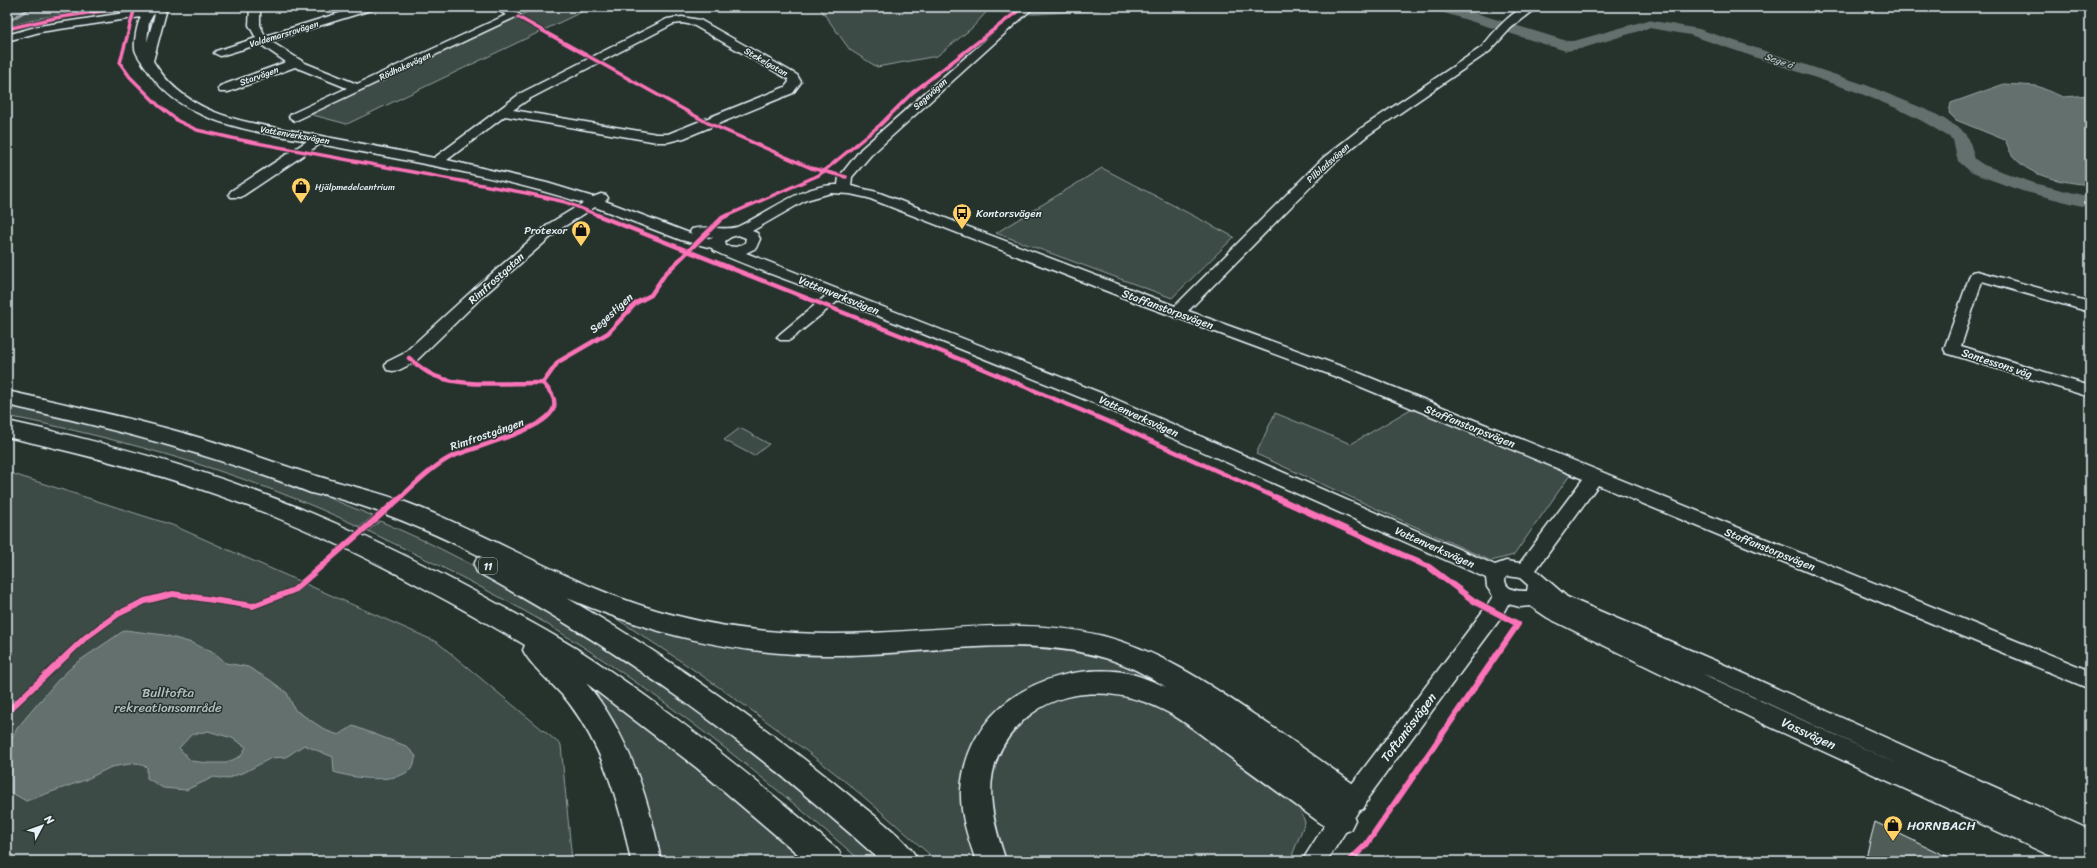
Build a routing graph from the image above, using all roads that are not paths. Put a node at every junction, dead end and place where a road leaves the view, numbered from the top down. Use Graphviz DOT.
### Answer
graph roads {
  1 [pos="255,7"];
  2 [pos="370,7"];
  3 [pos="498,7"];
  4 [pos="1533,7"];
  5 [pos="156,9"];
  6 [pos="1026,9"];
  7 [pos="7,38"];
  8 [pos="264,41"];
  9 [pos="220,54"];
  10 [pos="295,63"];
  11 [pos="357,88"];
  12 [pos="224,89"];
  13 [pos="503,112"];
  14 [pos="295,117"];
  15 [pos="319,139"];
  16 [pos="436,162"];
  17 [pos="844,190"];
  18 [pos="236,194"];
  19 [pos="598,199"];
  20 [pos="733,233"];
  21 [pos="752,242"];
  22 [pos="717,245"];
  23 [pos="731,252"];
  24 [pos="778,270"];
  25 [pos="837,294"];
  26 [pos="2090,307"];
  27 [pos="1177,312"];
  28 [pos="785,337"];
  29 [pos="393,366"];
  30 [pos="2090,392"];
  31 [pos="7,398"];
  32 [pos="7,429"];
  33 [pos="1594,477"];
  34 [pos="305,481"];
  35 [pos="1496,574"];
  36 [pos="1532,584"];
  37 [pos="444,588"];
  38 [pos="1504,594"];
  39 [pos="2090,680"];
  40 [pos="1347,810"];
  41 [pos="2090,841"];
  42 [pos="646,861"];
  43 [pos="828,861"];
  44 [pos="903,861"];
  45 [pos="991,861"];
  46 [pos="1314,861"];
  47 [pos="2088,861"];
  1 -- 8 [label="street"];
  2 -- 8 [label="street, Valdemarsrovägen"];
  3 -- 11 [label="street, Rödhakevägen"];
  4 -- 27 [label="street, Pilbladsvägen"];
  5 -- 7 [label="street"];
  5 -- 15 [label="street, Vattenverksvägen"];
  6 -- 17 [label="street, Segevägen"];
  8 -- 9 [label="street, Valdemarsrovägen"];
  8 -- 10 [label="street"];
  10 -- 11 [label="street"];
  10 -- 12 [label="street, Starvägen"];
  11 -- 14 [label="street, Rödhakevägen"];
  13 -- 13 [label="street, Stekelgatan"];
  13 -- 16 [label="street, Stekelgatan"];
  15 -- 16 [label="street, Vattenverksvägen"];
  15 -- 18 [label="street"];
  16 -- 19 [label="street, Vattenverksvägen"];
  17 -- 20 [label="street"];
  17 -- 21 [label="street"];
  17 -- 27 [label="street, Staffanstorpsvägen"];
  19 -- 20 [label="street, Vattenverksvägen"];
  19 -- 22 [label="street, Vattenverksvägen"];
  19 -- 29 [label="street, Rimfrostgatan"];
  20 -- 21 [label="street"];
  20 -- 22 [label="street"];
  21 -- 23 [label="street"];
  21 -- 24 [label="street, Vattenverksvägen"];
  22 -- 23 [label="street, Vattenverksvägen"];
  23 -- 24 [label="street, Vattenverksvägen"];
  24 -- 25 [label="street, Vattenverksvägen"];
  25 -- 28 [label="street"];
  25 -- 35 [label="street, Vattenverksvägen"];
  26 -- 30 [label="street, Santessons väg"];
  27 -- 33 [label="street, Staffanstorpsvägen"];
  31 -- 34 [label="highway, 11"];
  32 -- 37 [label="highway"];
  33 -- 36 [label="street"];
  33 -- 39 [label="street, Staffanstorpsvägen"];
  34 -- 40 [label="highway"];
  34 -- 44 [label="highway, 11"];
  35 -- 36 [label="street"];
  35 -- 38 [label="street"];
  36 -- 38 [label="street"];
  36 -- 41 [label="street, Vassvägen"];
  36 -- 47 [label="street, Vassvägen"];
  37 -- 42 [label="highway"];
  37 -- 43 [label="highway"];
  38 -- 40 [label="street, Toftanäsvägen"];
  40 -- 45 [label="highway"];
  40 -- 46 [label="street, Toftanäsvägen"];
}
